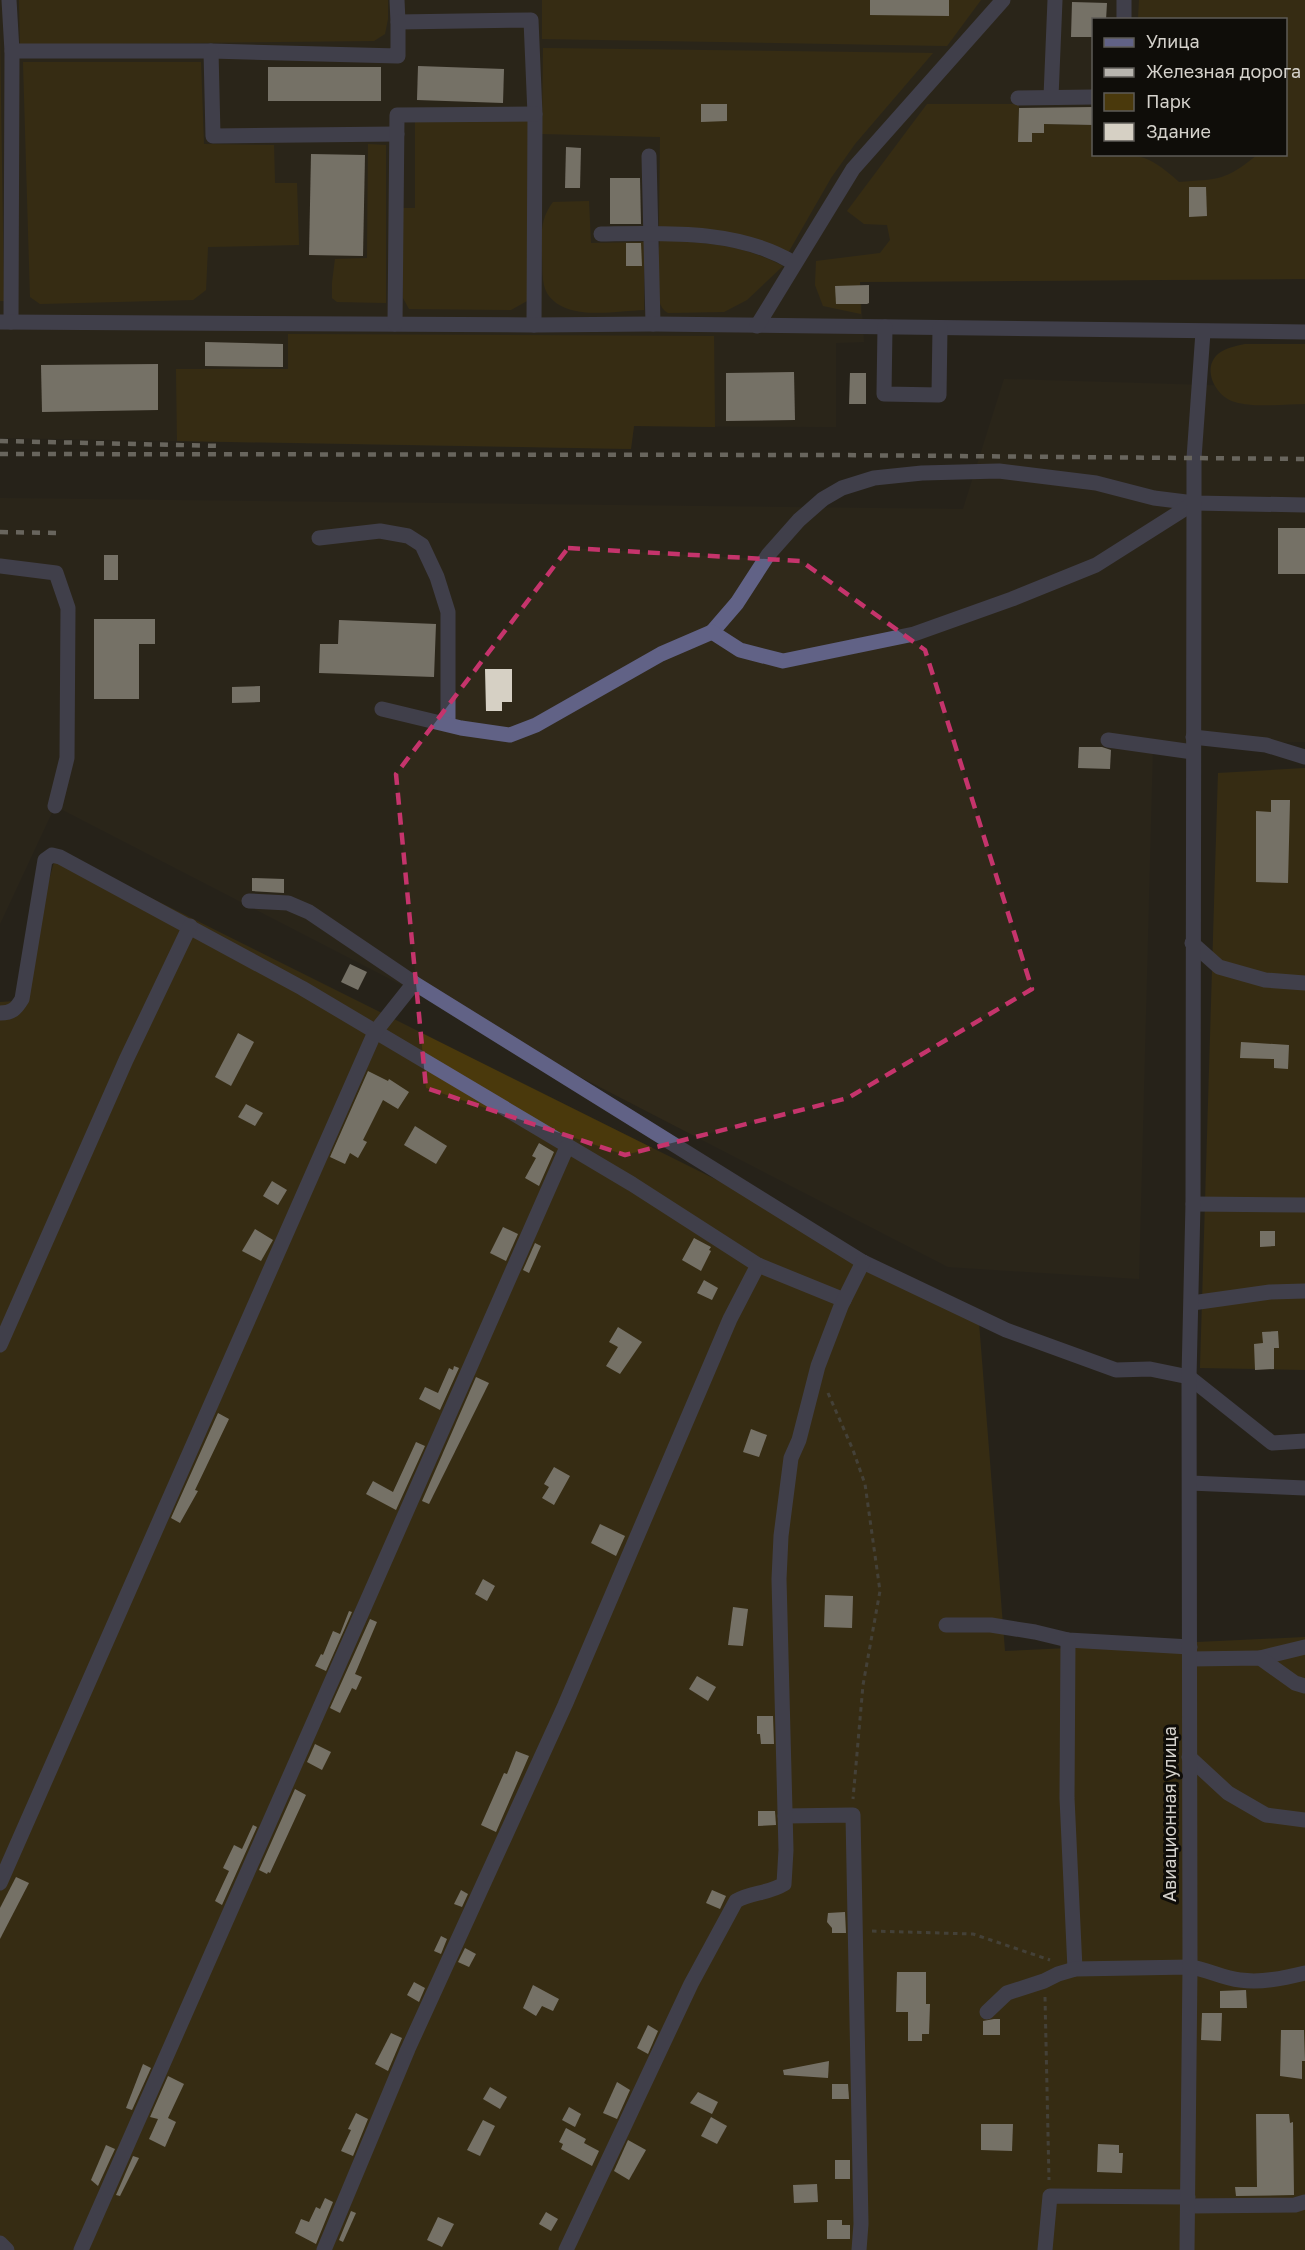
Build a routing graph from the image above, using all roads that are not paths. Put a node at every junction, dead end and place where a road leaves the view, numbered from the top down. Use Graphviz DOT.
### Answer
graph roads {
  1 [pos="9,0"];
  2 [pos="397,0"];
  3 [pos="1004,0"];
  4 [pos="1055,0"];
  5 [pos="1124,0"];
  6 [pos="1124,18"];
  7 [pos="398,22"];
  8 [pos="12,51"];
  9 [pos="211,51"];
  10 [pos="1051,97"];
  11 [pos="1092,97"];
  12 [pos="1018,98"];
  13 [pos="535,114"];
  14 [pos="397,134"];
  15 [pos="649,156"];
  16 [pos="653,233"];
  17 [pos="601,234"];
  18 [pos="794,263"];
  19 [pos="6,322"];
  20 [pos="395,324"];
  21 [pos="653,324"];
  22 [pos="534,325"];
  23 [pos="757,327"];
  24 [pos="885,327"];
  25 [pos="940,328"];
  26 [pos="1203,332"];
  27 [pos="1305,332"];
  28 [pos="1194,503"];
  29 [pos="1305,505"];
  30 [pos="319,538"];
  31 [pos="0,566"];
  32 [pos="712,632"];
  33 [pos="382,709"];
  34 [pos="448,724"];
  35 [pos="1108,740"];
  36 [pos="1193,744"];
  37 [pos="1305,758"];
  38 [pos="55,806"];
  39 [pos="249,901"];
  40 [pos="190,926"];
  41 [pos="1192,943"];
  42 [pos="414,983"];
  43 [pos="1305,983"];
  44 [pos="0,1013"];
  45 [pos="375,1032"];
  46 [pos="567,1147"];
  47 [pos="1193,1204"];
  48 [pos="1305,1205"];
  49 [pos="863,1262"];
  50 [pos="758,1265"];
  51 [pos="1305,1292"];
  52 [pos="844,1300"];
  53 [pos="1192,1303"];
  54 [pos="0,1345"];
  55 [pos="1189,1377"];
  56 [pos="1305,1442"];
  57 [pos="1190,1483"];
  58 [pos="1305,1488"];
  59 [pos="946,1625"];
  60 [pos="1068,1640"];
  61 [pos="1305,1647"];
  62 [pos="1190,1653"];
  63 [pos="1260,1658"];
  64 [pos="1305,1686"];
  65 [pos="1189,1756"];
  66 [pos="785,1816"];
  67 [pos="1305,1820"];
  68 [pos="0,1884"];
  69 [pos="1190,1967"];
  70 [pos="1075,1969"];
  71 [pos="1305,1973"];
  72 [pos="987,2012"];
  73 [pos="1188,2201"];
  74 [pos="1305,2202"];
  75 [pos="0,2242"];
  76 [pos="7,2250"];
  77 [pos="81,2250"];
  78 [pos="324,2250"];
  79 [pos="566,2250"];
  80 [pos="859,2250"];
  81 [pos="1045,2250"];
  82 [pos="1187,2250"];
  1 -- 8 [label="street"];
  2 -- 7 [label="street"];
  3 -- 18 [label="street"];
  4 -- 10 [label="street"];
  5 -- 6 [label="street"];
  7 -- 9 [label="street"];
  7 -- 13 [label="street"];
  8 -- 9 [label="street"];
  8 -- 19 [label="street"];
  9 -- 14 [label="street"];
  10 -- 11 [label="street"];
  10 -- 12 [label="street"];
  13 -- 14 [label="street"];
  13 -- 22 [label="street"];
  14 -- 20 [label="street"];
  15 -- 16 [label="street"];
  16 -- 17 [label="street"];
  16 -- 18 [label="street"];
  16 -- 21 [label="street"];
  18 -- 23 [label="street"];
  19 -- 20 [label="street"];
  20 -- 22 [label="street"];
  21 -- 22 [label="street"];
  21 -- 23 [label="street"];
  23 -- 24 [label="street"];
  24 -- 25 [label="street"];
  24 -- 25 [label="street"];
  25 -- 26 [label="street"];
  26 -- 27 [label="street"];
  26 -- 28 [label="street, Авиационная улица"];
  28 -- 29 [label="street"];
  28 -- 32 [label="street"];
  28 -- 32 [label="street"];
  28 -- 36 [label="street, Авиационная улица"];
  30 -- 34 [label="street"];
  31 -- 38 [label="street"];
  32 -- 34 [label="street"];
  33 -- 34 [label="street"];
  35 -- 36 [label="street"];
  36 -- 37 [label="street"];
  36 -- 41 [label="street, Авиационная улица"];
  39 -- 42 [label="street"];
  40 -- 44 [label="street"];
  40 -- 45 [label="street"];
  40 -- 54 [label="street"];
  41 -- 43 [label="street"];
  41 -- 47 [label="street, Авиационная улица"];
  42 -- 45 [label="street"];
  42 -- 49 [label="street"];
  45 -- 46 [label="street"];
  45 -- 68 [label="street"];
  46 -- 50 [label="street"];
  46 -- 77 [label="street"];
  47 -- 48 [label="street"];
  47 -- 53 [label="street, Авиационная улица"];
  49 -- 52 [label="street"];
  49 -- 55 [label="street"];
  50 -- 52 [label="street"];
  50 -- 78 [label="street"];
  51 -- 53 [label="street"];
  52 -- 66 [label="street"];
  53 -- 55 [label="street, Авиационная улица"];
  55 -- 56 [label="street"];
  55 -- 57 [label="street, Авиационная улица"];
  57 -- 58 [label="street"];
  57 -- 62 [label="street, Авиационная улица"];
  59 -- 60 [label="street"];
  60 -- 62 [label="street"];
  60 -- 70 [label="street"];
  61 -- 63 [label="street"];
  62 -- 63 [label="street"];
  62 -- 65 [label="street, Авиационная улица"];
  63 -- 64 [label="street"];
  65 -- 67 [label="street"];
  65 -- 69 [label="street, Авиационная улица"];
  66 -- 79 [label="street"];
  66 -- 80 [label="street"];
  69 -- 70 [label="street"];
  69 -- 71 [label="street"];
  69 -- 73 [label="street, Авиационная улица"];
  70 -- 72 [label="street"];
  73 -- 74 [label="street"];
  73 -- 81 [label="street"];
  73 -- 82 [label="street, Авиационная улица"];
  75 -- 76 [label="street"];
}
